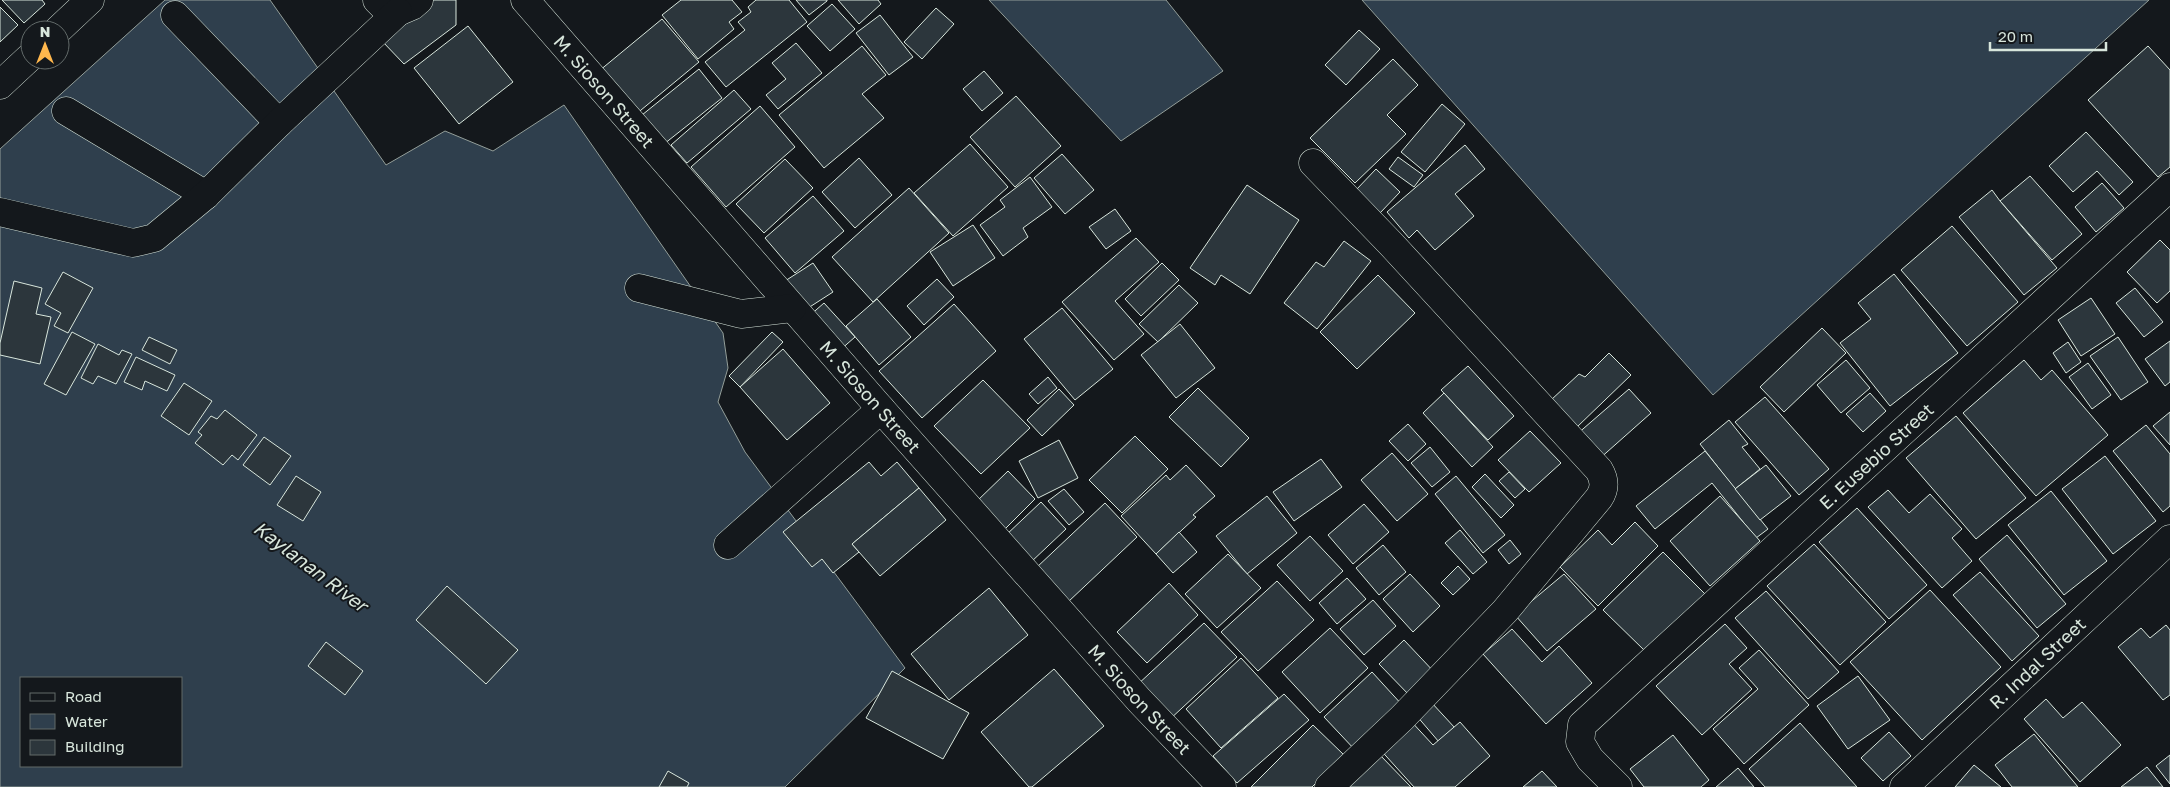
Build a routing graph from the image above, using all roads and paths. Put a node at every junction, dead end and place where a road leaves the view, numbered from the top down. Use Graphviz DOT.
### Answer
graph roads {
  1 [pos="90,0"];
  2 [pos="525,0"];
  3 [pos="398,4"];
  4 [pos="175,15"];
  5 [pos="69,20"];
  6 [pos="20,66"];
  7 [pos="0,85"];
  8 [pos="66,111"];
  9 [pos="280,123"];
  10 [pos="1313,163"];
  11 [pos="2170,187"];
  12 [pos="206,195"];
  13 [pos="0,212"];
  14 [pos="639,288"];
  15 [pos="792,308"];
  16 [pos="881,409"];
  17 [pos="2170,539"];
  18 [pos="728,545"];
  19 [pos="1222,787"];
  20 [pos="1329,787"];
  21 [pos="1618,787"];
  22 [pos="1904,787"];
  1 -- 5 [label="street"];
  2 -- 15 [label="street, M. Sioson Street"];
  3 -- 9 [label="street"];
  4 -- 9 [label="street"];
  6 -- 7 [label="street"];
  8 -- 12 [label="street"];
  9 -- 12 [label="street"];
  10 -- 20 [label="street"];
  11 -- 21 [label="street, E. Eusebio Street"];
  12 -- 13 [label="street"];
  14 -- 15 [label="street"];
  15 -- 16 [label="street, M. Sioson Street"];
  16 -- 18 [label="street"];
  16 -- 19 [label="street, M. Sioson Street"];
  17 -- 22 [label="street, R. Indal Street"];
}
